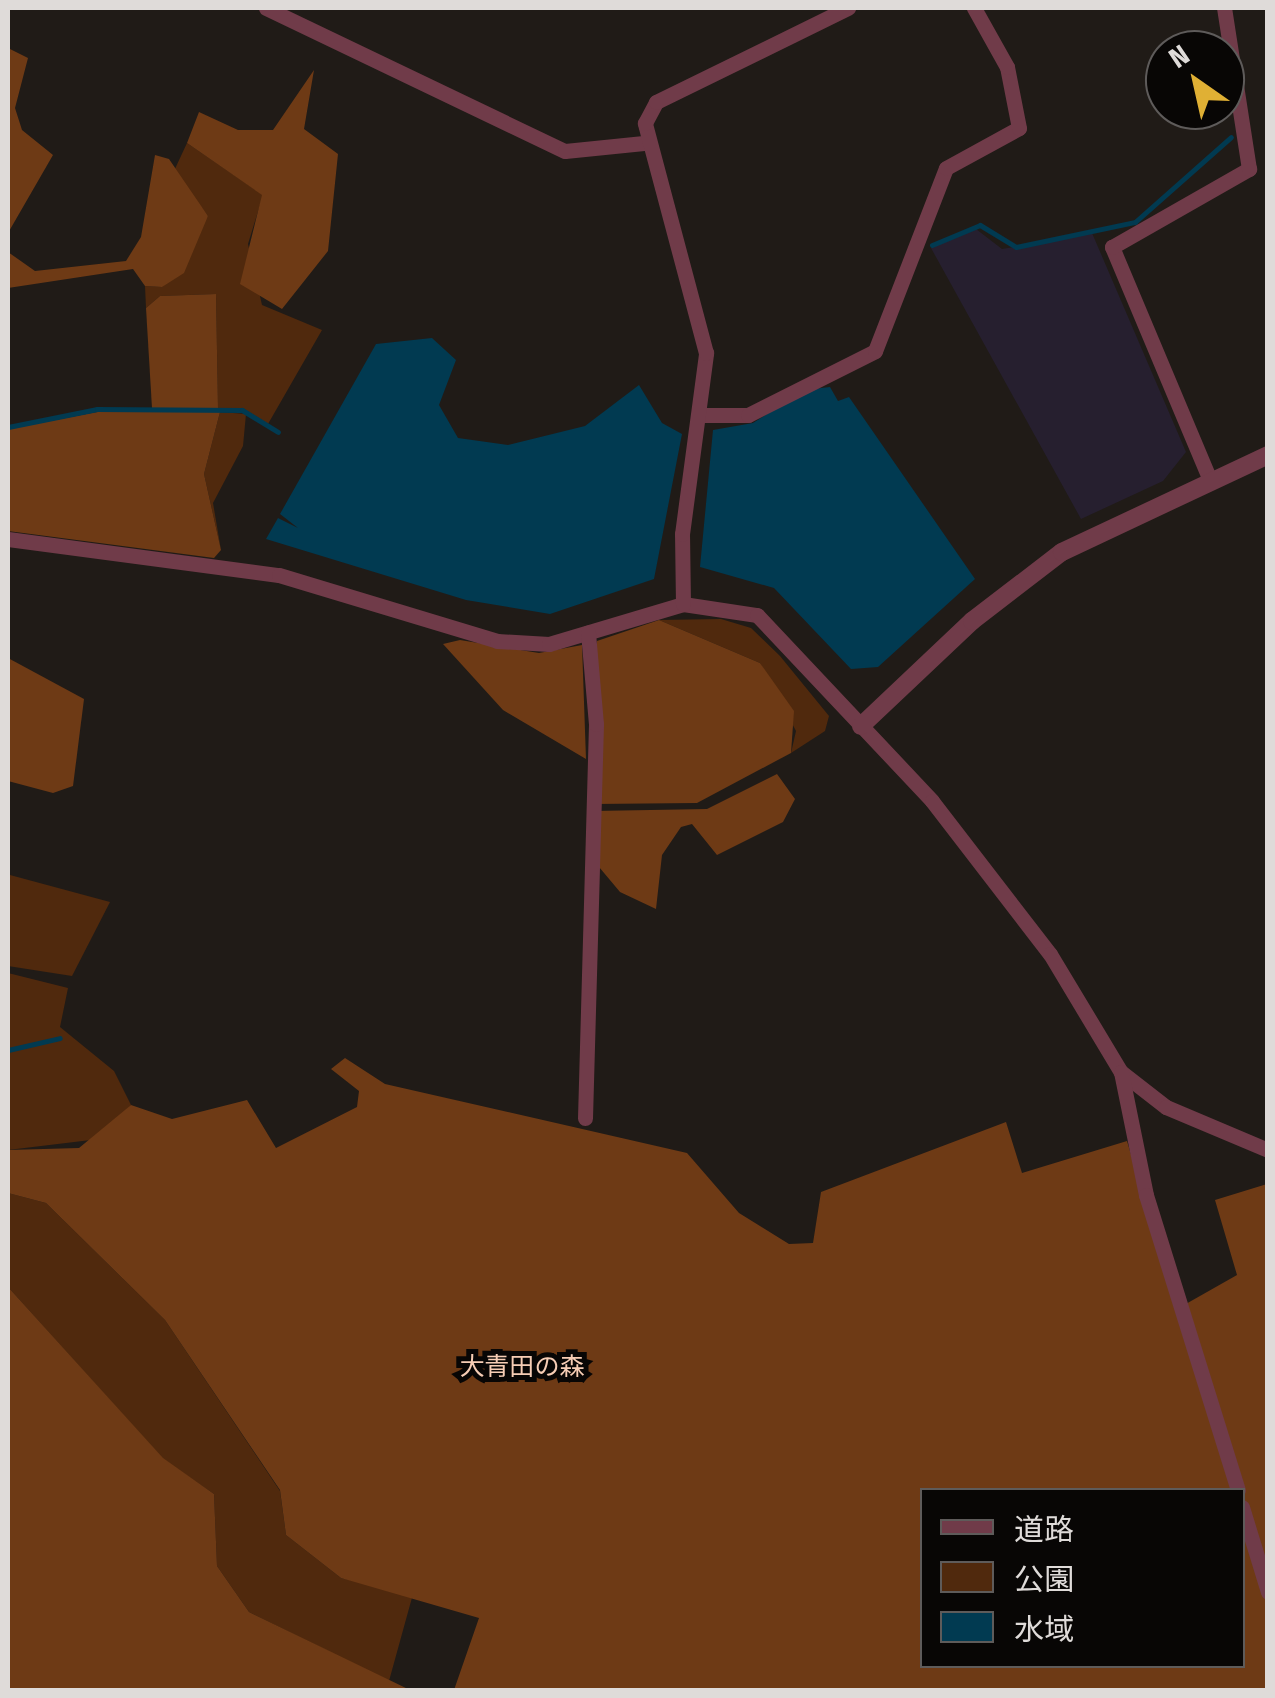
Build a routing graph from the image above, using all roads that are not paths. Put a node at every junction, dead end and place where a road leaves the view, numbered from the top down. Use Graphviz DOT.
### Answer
graph roads {
  1 [pos="266,8"];
  2 [pos="848,8"];
  3 [pos="974,8"];
  4 [pos="1224,8"];
  5 [pos="644,143"];
  6 [pos="702,415"];
  7 [pos="1268,455"];
  8 [pos="1210,480"];
  9 [pos="8,539"];
  10 [pos="683,604"];
  11 [pos="588,632"];
  12 [pos="861,726"];
  13 [pos="1121,1072"];
  14 [pos="586,1118"];
  15 [pos="1268,1150"];
  16 [pos="1237,1488"];
  17 [pos="1245,1517"];
  18 [pos="1268,1592"];
  1 -- 5 [label="street"];
  2 -- 5 [label="street"];
  3 -- 6 [label="street"];
  4 -- 8 [label="street"];
  5 -- 6 [label="street"];
  6 -- 10 [label="street"];
  7 -- 8 [label="street"];
  8 -- 12 [label="street"];
  9 -- 11 [label="street"];
  10 -- 11 [label="street"];
  10 -- 12 [label="street"];
  11 -- 14 [label="street"];
  12 -- 13 [label="street"];
  13 -- 15 [label="street"];
  13 -- 16 [label="street"];
  17 -- 18 [label="street"];
}
